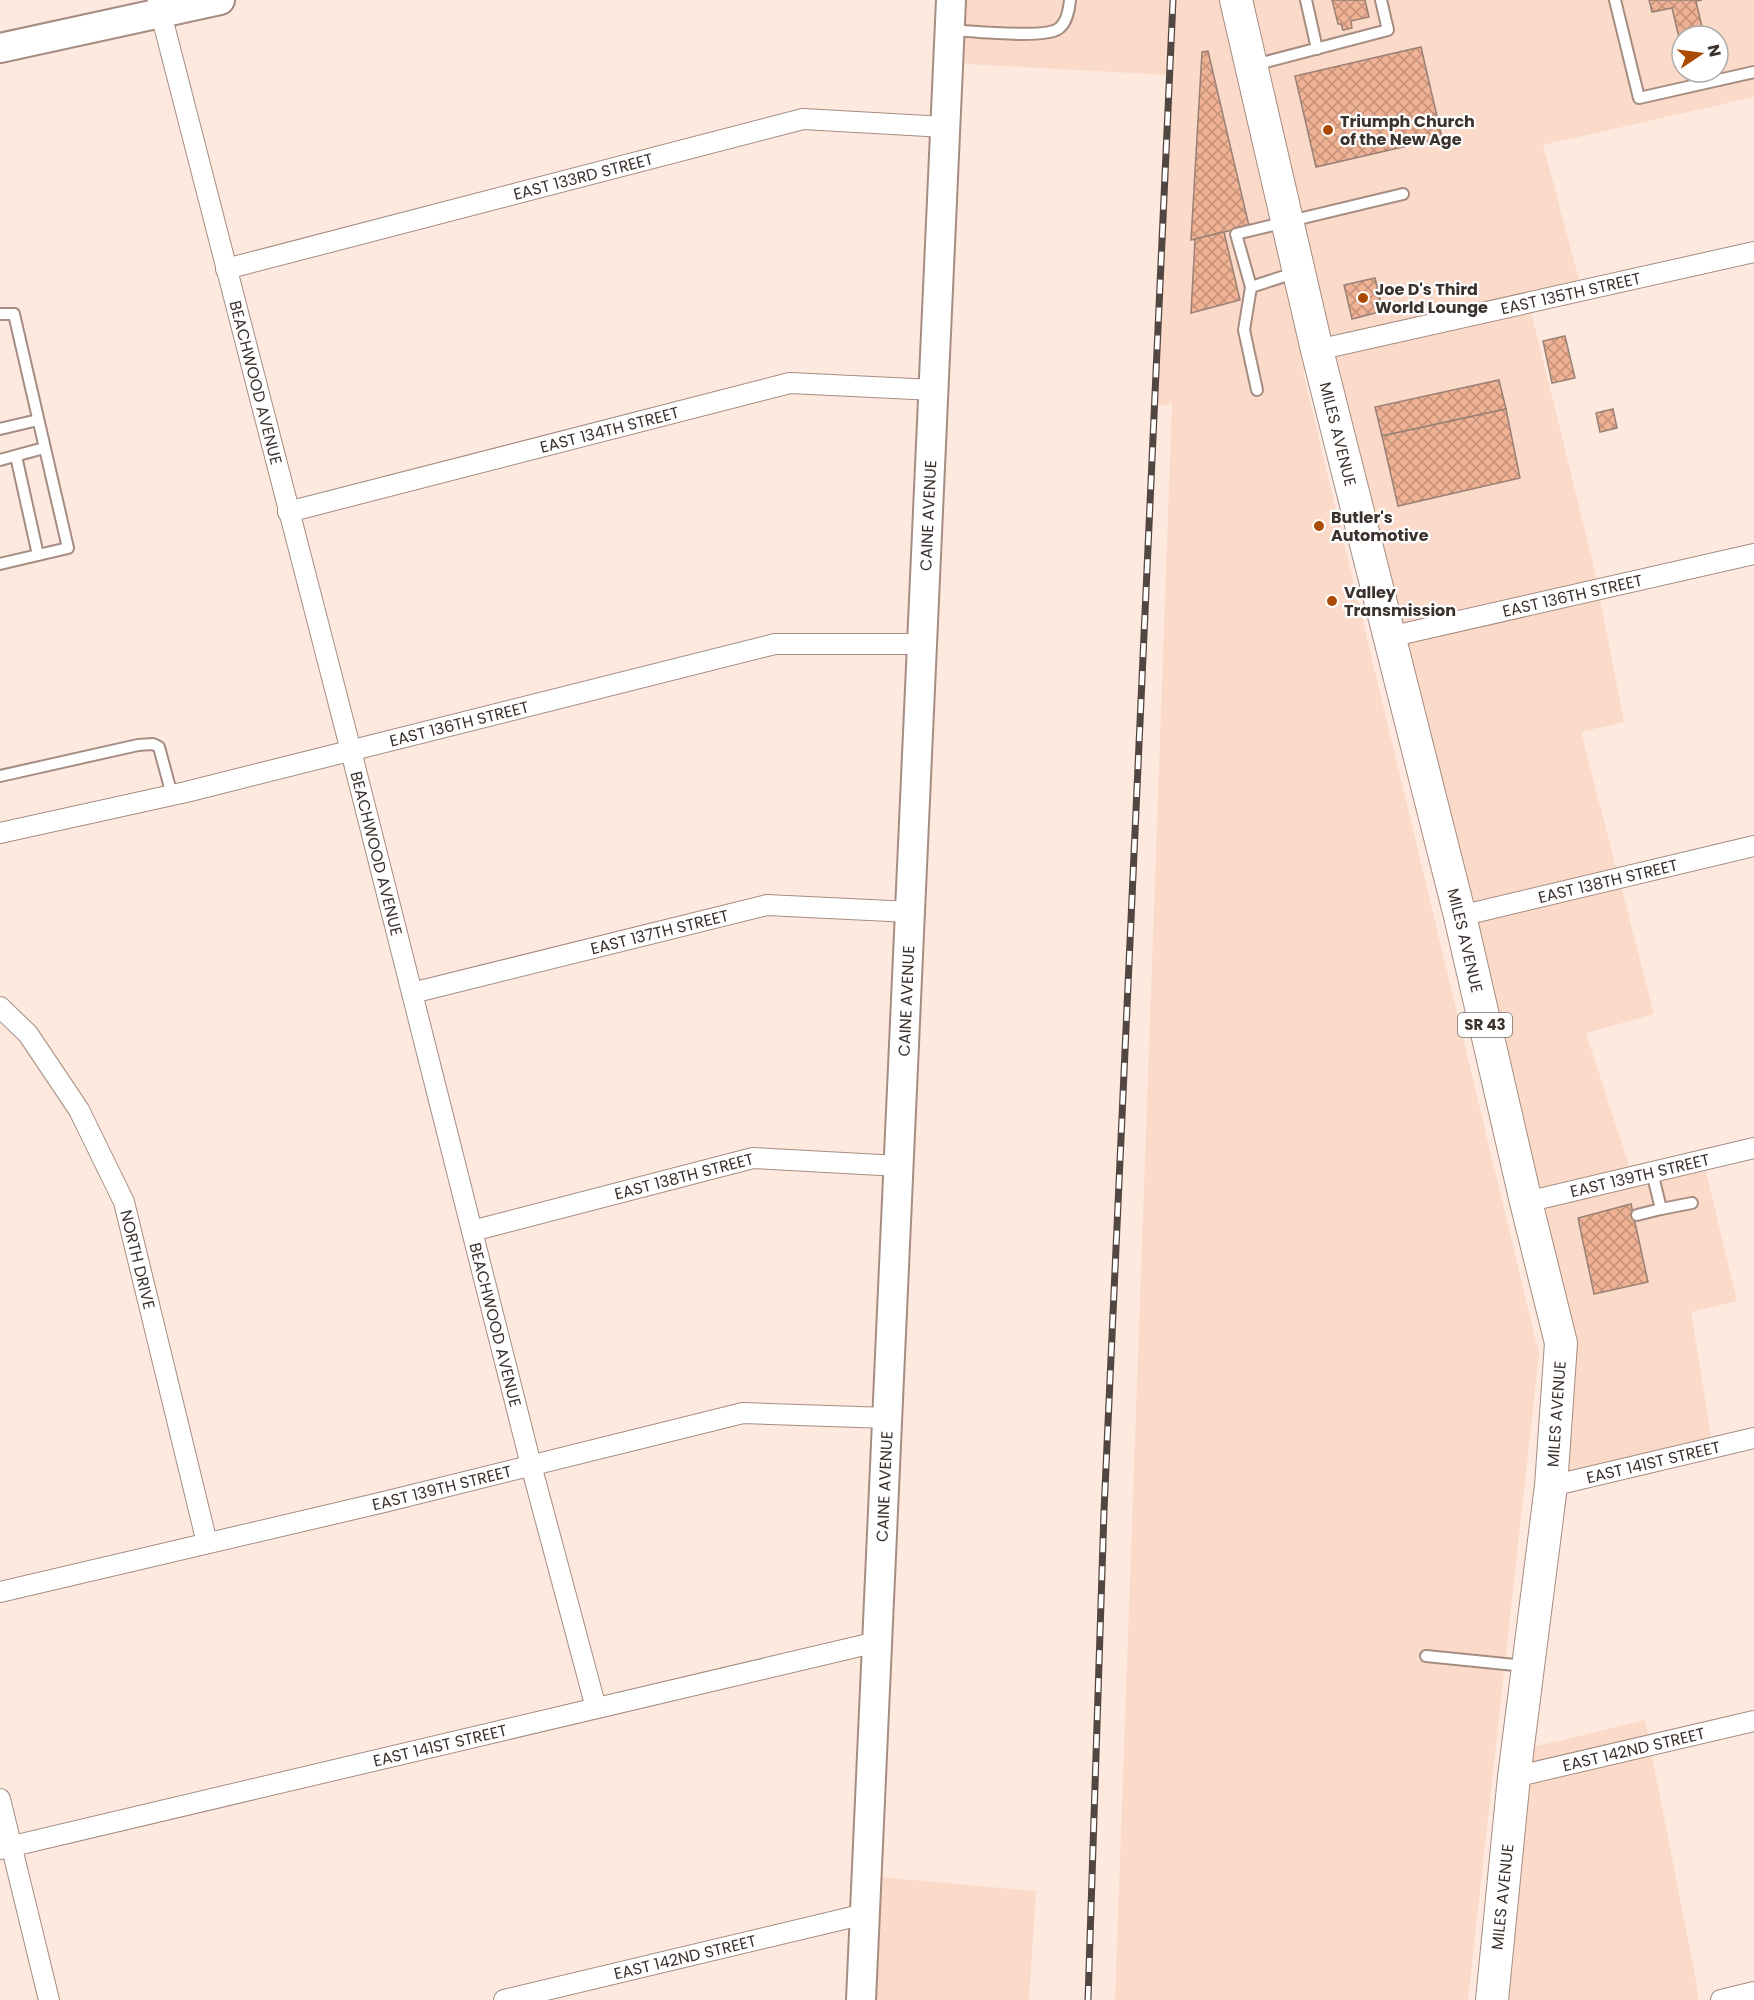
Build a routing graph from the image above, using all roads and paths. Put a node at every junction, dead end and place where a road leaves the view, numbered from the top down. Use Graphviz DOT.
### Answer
graph roads {
  1 [pos="220,0"];
  2 [pos="951,0"];
  3 [pos="1070,0"];
  4 [pos="1236,0"];
  5 [pos="1306,0"];
  6 [pos="1381,0"];
  7 [pos="1615,0"];
  8 [pos="159,7"];
  9 [pos="950,30"];
  10 [pos="0,48"];
  11 [pos="1317,49"];
  12 [pos="1251,65"];
  13 [pos="1754,72"];
  14 [pos="945,127"];
  15 [pos="1404,194"];
  16 [pos="1287,221"];
  17 [pos="1754,252"];
  18 [pos="226,268"];
  19 [pos="1299,272"];
  20 [pos="1251,287"];
  21 [pos="0,314"];
  22 [pos="1317,350"];
  23 [pos="934,390"];
  24 [pos="1257,390"];
  25 [pos="38,420"];
  26 [pos="0,429"];
  27 [pos="44,448"];
  28 [pos="16,456"];
  29 [pos="0,460"];
  30 [pos="288,512"];
  31 [pos="1754,554"];
  32 [pos="38,555"];
  33 [pos="0,564"];
  34 [pos="1389,638"];
  35 [pos="922,644"];
  36 [pos="351,752"];
  37 [pos="0,776"];
  38 [pos="172,795"];
  39 [pos="0,833"];
  40 [pos="1754,846"];
  41 [pos="910,912"];
  42 [pos="1460,916"];
  43 [pos="412,993"];
  44 [pos="0,1007"];
  45 [pos="1754,1148"];
  46 [pos="899,1166"];
  47 [pos="1652,1172"];
  48 [pos="1526,1202"];
  49 [pos="1692,1203"];
  50 [pos="1661,1209"];
  51 [pos="1637,1215"];
  52 [pos="472,1231"];
  53 [pos="888,1418"];
  54 [pos="1754,1438"];
  55 [pos="531,1466"];
  56 [pos="1551,1486"];
  57 [pos="207,1543"];
  58 [pos="0,1592"];
  59 [pos="877,1642"];
  60 [pos="1425,1656"];
  61 [pos="1528,1667"];
  62 [pos="596,1708"];
  63 [pos="1754,1721"];
  64 [pos="1514,1777"];
  65 [pos="0,1799"];
  66 [pos="5,1847"];
  67 [pos="865,1914"];
  68 [pos="1754,1992"];
  69 [pos="49,2000"];
  70 [pos="504,2000"];
  71 [pos="861,2000"];
  72 [pos="1492,2000"];
  73 [pos="1721,2000"];
  1 -- 8 [label="street"];
  2 -- 9 [label="street, CAINE AVENUE"];
  3 -- 9 [label="lane"];
  4 -- 12 [label="main road, MILES AVENUE / SR 43"];
  5 -- 11 [label="lane"];
  6 -- 11 [label="lane"];
  7 -- 13 [label="lane"];
  8 -- 10 [label="street"];
  8 -- 18 [label="street, BEACHWOOD AVENUE"];
  9 -- 14 [label="street, CAINE AVENUE"];
  11 -- 12 [label="lane"];
  12 -- 16 [label="main road, MILES AVENUE / SR 43"];
  14 -- 18 [label="street, EAST 133RD STREET"];
  14 -- 23 [label="street, CAINE AVENUE"];
  15 -- 16 [label="lane"];
  16 -- 19 [label="main road, MILES AVENUE / SR 43"];
  16 -- 20 [label="lane"];
  17 -- 22 [label="street, EAST 135TH STREET"];
  18 -- 30 [label="street, BEACHWOOD AVENUE"];
  19 -- 20 [label="lane"];
  19 -- 22 [label="main road, MILES AVENUE / SR 43"];
  20 -- 24 [label="lane"];
  21 -- 25 [label="lane"];
  22 -- 34 [label="main road, MILES AVENUE / SR 43"];
  23 -- 30 [label="street, EAST 134TH STREET"];
  23 -- 35 [label="street, CAINE AVENUE"];
  25 -- 26 [label="lane"];
  25 -- 27 [label="lane"];
  27 -- 28 [label="lane"];
  27 -- 32 [label="lane"];
  28 -- 29 [label="lane"];
  28 -- 32 [label="lane"];
  30 -- 36 [label="street, BEACHWOOD AVENUE"];
  31 -- 34 [label="street, EAST 136TH STREET"];
  32 -- 33 [label="lane"];
  34 -- 42 [label="main road, MILES AVENUE / SR 43"];
  35 -- 36 [label="street, EAST 136TH STREET"];
  35 -- 41 [label="street, CAINE AVENUE"];
  36 -- 38 [label="street, EAST 136TH STREET"];
  36 -- 43 [label="street, BEACHWOOD AVENUE"];
  37 -- 38 [label="lane"];
  38 -- 39 [label="street, EAST 136TH STREET"];
  40 -- 42 [label="street, EAST 138TH STREET"];
  41 -- 43 [label="street, EAST 137TH STREET"];
  41 -- 46 [label="street, CAINE AVENUE"];
  42 -- 48 [label="main road, MILES AVENUE / SR 43"];
  43 -- 52 [label="street, BEACHWOOD AVENUE"];
  44 -- 57 [label="street, NORTH DRIVE"];
  45 -- 47 [label="street, EAST 139TH STREET"];
  46 -- 52 [label="street, EAST 138TH STREET"];
  46 -- 53 [label="street, CAINE AVENUE"];
  47 -- 48 [label="street, EAST 139TH STREET"];
  47 -- 50 [label="lane"];
  48 -- 56 [label="main road, MILES AVENUE / SR 43"];
  49 -- 50 [label="lane"];
  50 -- 51 [label="lane"];
  52 -- 55 [label="street, BEACHWOOD AVENUE"];
  53 -- 55 [label="street, EAST 139TH STREET"];
  53 -- 59 [label="street, CAINE AVENUE"];
  54 -- 56 [label="street, EAST 141ST STREET"];
  55 -- 57 [label="street, EAST 139TH STREET"];
  55 -- 62 [label="street, BEACHWOOD AVENUE"];
  56 -- 61 [label="main road, MILES AVENUE / SR 43"];
  57 -- 58 [label="street, EAST 139TH STREET"];
  59 -- 62 [label="street, EAST 141ST STREET"];
  59 -- 67 [label="street, CAINE AVENUE"];
  60 -- 61 [label="lane"];
  61 -- 64 [label="main road, MILES AVENUE / SR 43"];
  62 -- 66 [label="street, EAST 141ST STREET"];
  63 -- 64 [label="street, EAST 142ND STREET"];
  64 -- 72 [label="main road, MILES AVENUE / SR 43"];
  65 -- 66 [label="street"];
  66 -- 69 [label="street"];
  67 -- 70 [label="street, EAST 142ND STREET"];
  67 -- 71 [label="street, CAINE AVENUE"];
  68 -- 73 [label="street"];
}
